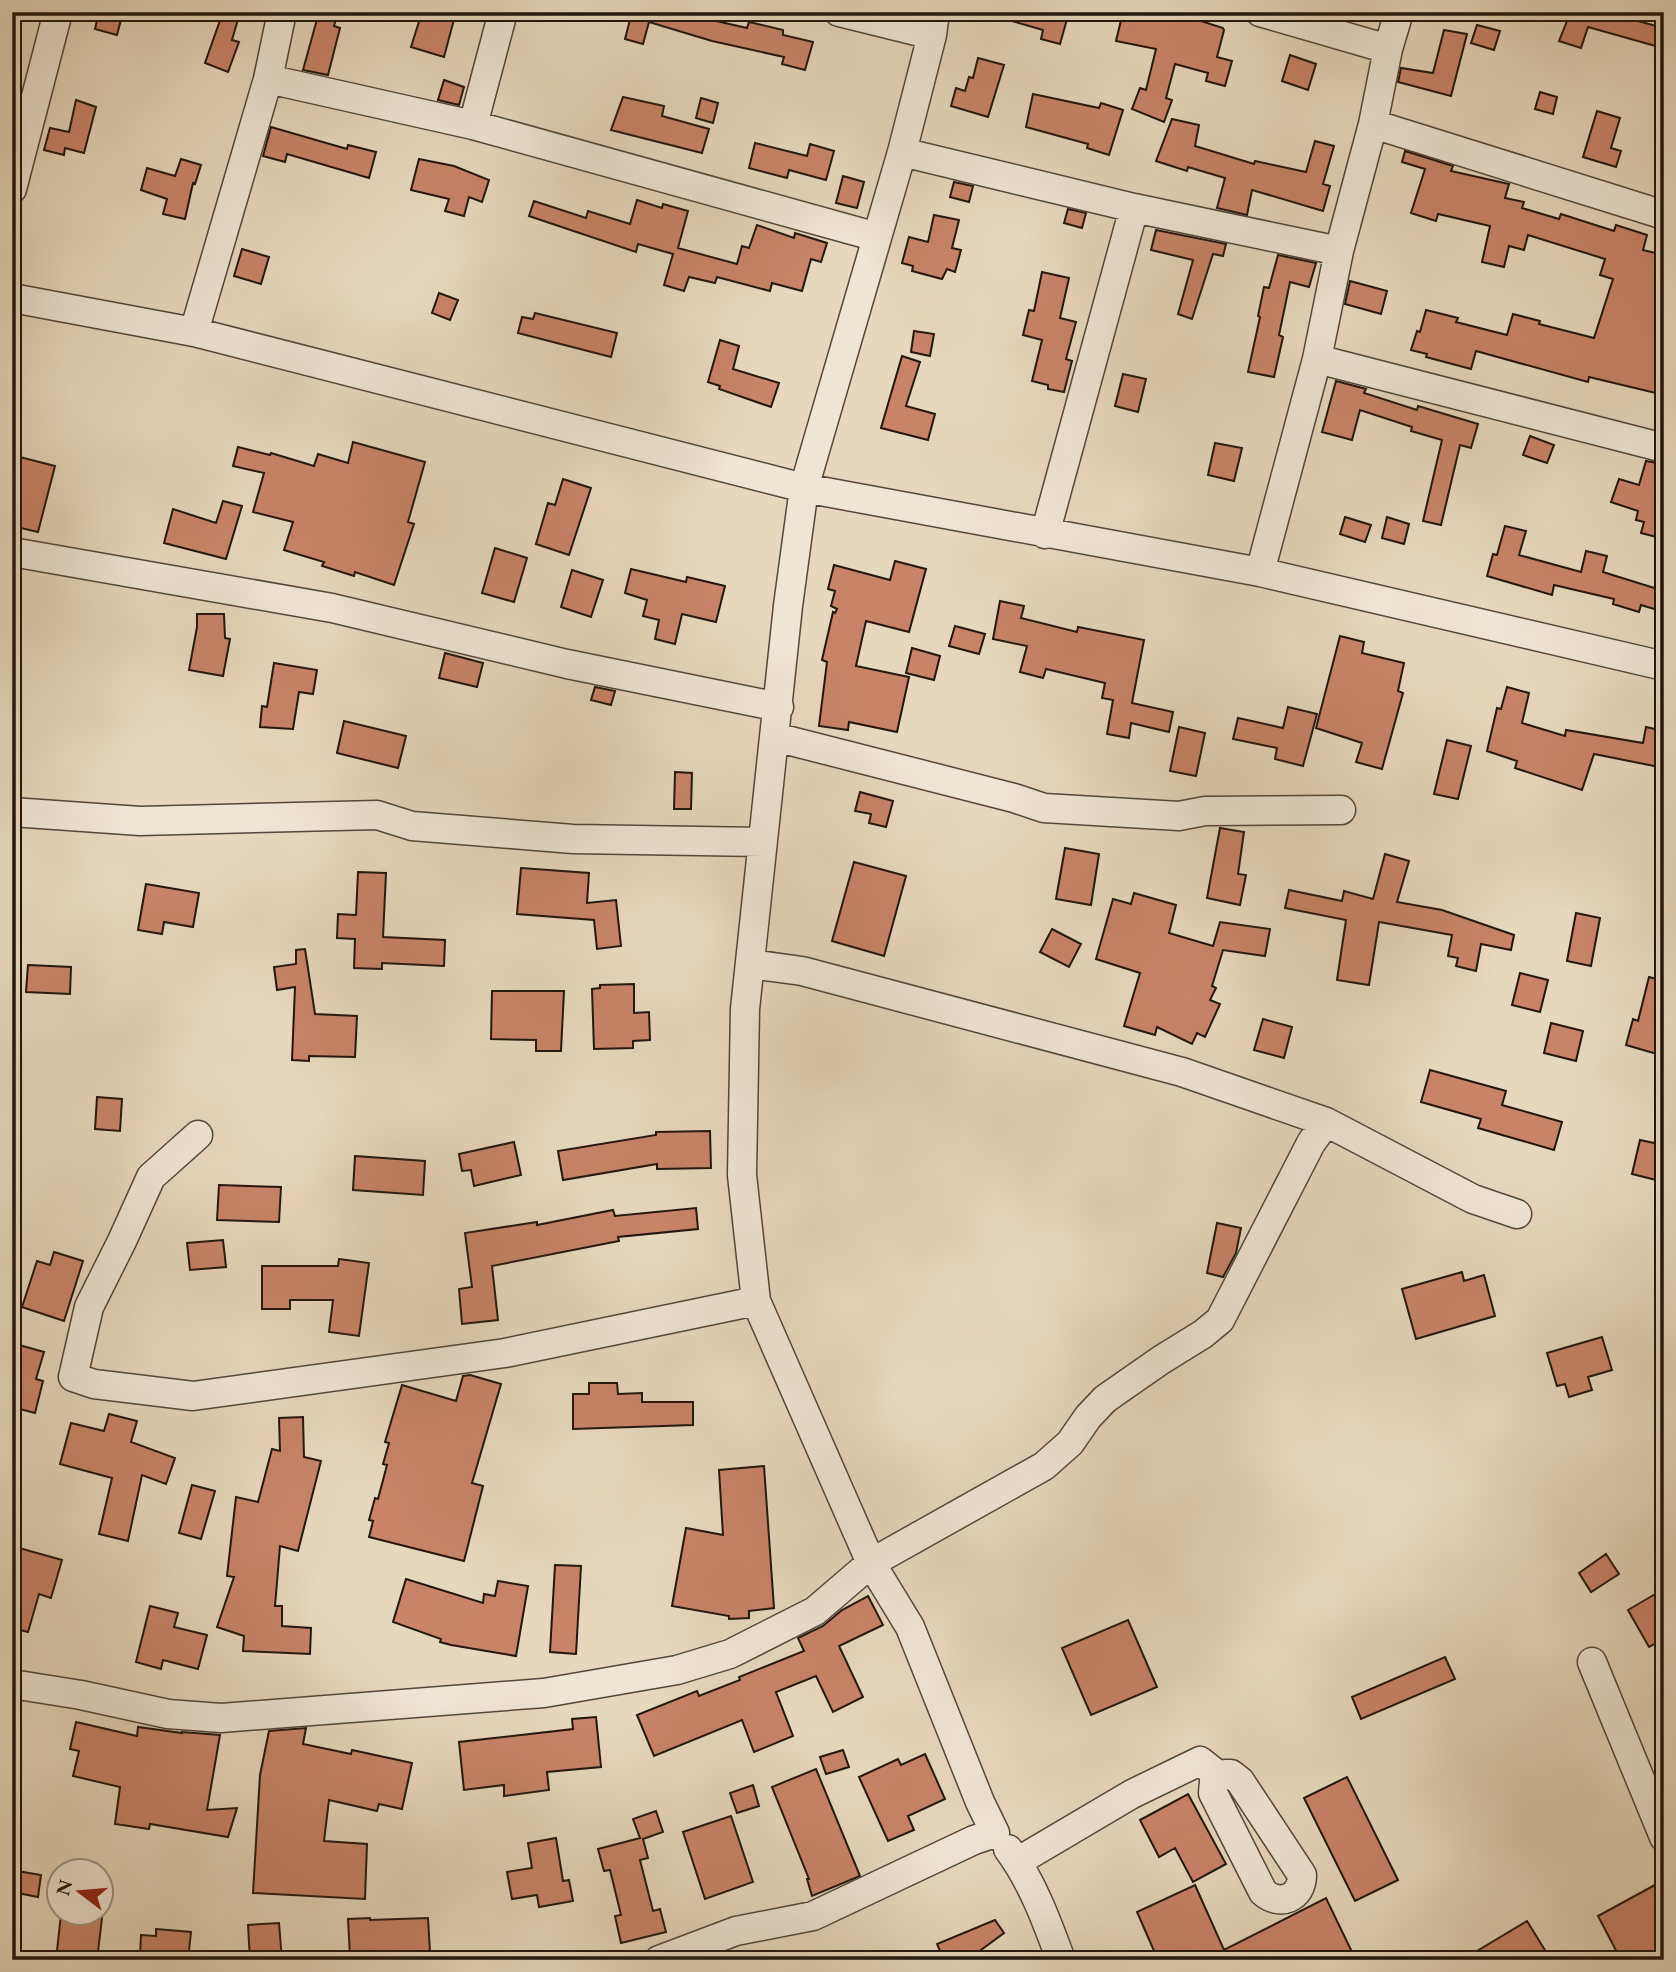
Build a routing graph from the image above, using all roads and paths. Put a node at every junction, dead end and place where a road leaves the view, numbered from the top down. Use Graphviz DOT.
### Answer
graph roads {
  1 [pos="58,12"];
  2 [pos="282,12"];
  3 [pos="503,12"];
  4 [pos="839,12"];
  5 [pos="1260,12"];
  6 [pos="1399,12"];
  7 [pos="934,24"];
  8 [pos="1388,49"];
  9 [pos="268,79"];
  10 [pos="1373,124"];
  11 [pos="473,125"];
  12 [pos="902,152"];
  13 [pos="12,189"];
  14 [pos="1135,208"];
  15 [pos="1664,215"];
  16 [pos="877,237"];
  17 [pos="1339,251"];
  18 [pos="12,298"];
  19 [pos="194,332"];
  20 [pos="1317,359"];
  21 [pos="1664,448"];
  22 [pos="804,488"];
  23 [pos="1045,534"];
  24 [pos="12,552"];
  25 [pos="1259,572"];
  26 [pos="1664,666"];
  27 [pos="779,707"];
  28 [pos="775,737"];
  29 [pos="1341,810"];
  30 [pos="12,812"];
  31 [pos="762,842"];
  32 [pos="751,964"];
  33 [pos="1326,1122"];
  34 [pos="198,1135"];
  35 [pos="1517,1214"];
  36 [pos="756,1301"];
  37 [pos="871,1563"];
  38 [pos="1592,1662"];
  39 [pos="12,1684"];
  40 [pos="1219,1776"];
  41 [pos="995,1833"];
  42 [pos="1664,1837"];
  43 [pos="1017,1862"];
  44 [pos="659,1960"];
  45 [pos="1062,1960"];
  1 -- 13 [label="street"];
  2 -- 9 [label="street"];
  3 -- 11 [label="street"];
  4 -- 7 [label="street"];
  5 -- 8 [label="street"];
  6 -- 8 [label="street"];
  7 -- 12 [label="street"];
  8 -- 10 [label="street"];
  9 -- 11 [label="street"];
  9 -- 19 [label="street"];
  10 -- 15 [label="street"];
  10 -- 17 [label="street"];
  11 -- 16 [label="street"];
  12 -- 14 [label="street"];
  12 -- 16 [label="street"];
  14 -- 17 [label="street"];
  14 -- 23 [label="street"];
  16 -- 22 [label="street"];
  17 -- 20 [label="street"];
  18 -- 19 [label="street"];
  19 -- 22 [label="street"];
  20 -- 21 [label="street"];
  20 -- 25 [label="street"];
  22 -- 23 [label="street"];
  22 -- 27 [label="street"];
  23 -- 25 [label="street"];
  24 -- 27 [label="street"];
  25 -- 26 [label="street"];
  27 -- 28 [label="street"];
  28 -- 29 [label="street"];
  28 -- 31 [label="street"];
  30 -- 31 [label="street"];
  31 -- 32 [label="street"];
  32 -- 33 [label="street"];
  32 -- 36 [label="street"];
  33 -- 35 [label="street"];
  33 -- 37 [label="street"];
  34 -- 36 [label="street"];
  36 -- 37 [label="street"];
  37 -- 39 [label="street"];
  37 -- 41 [label="street"];
  38 -- 42 [label="street"];
  40 -- 43 [label="street"];
  41 -- 43 [label="street"];
  41 -- 44 [label="street"];
  43 -- 45 [label="street"];
}
